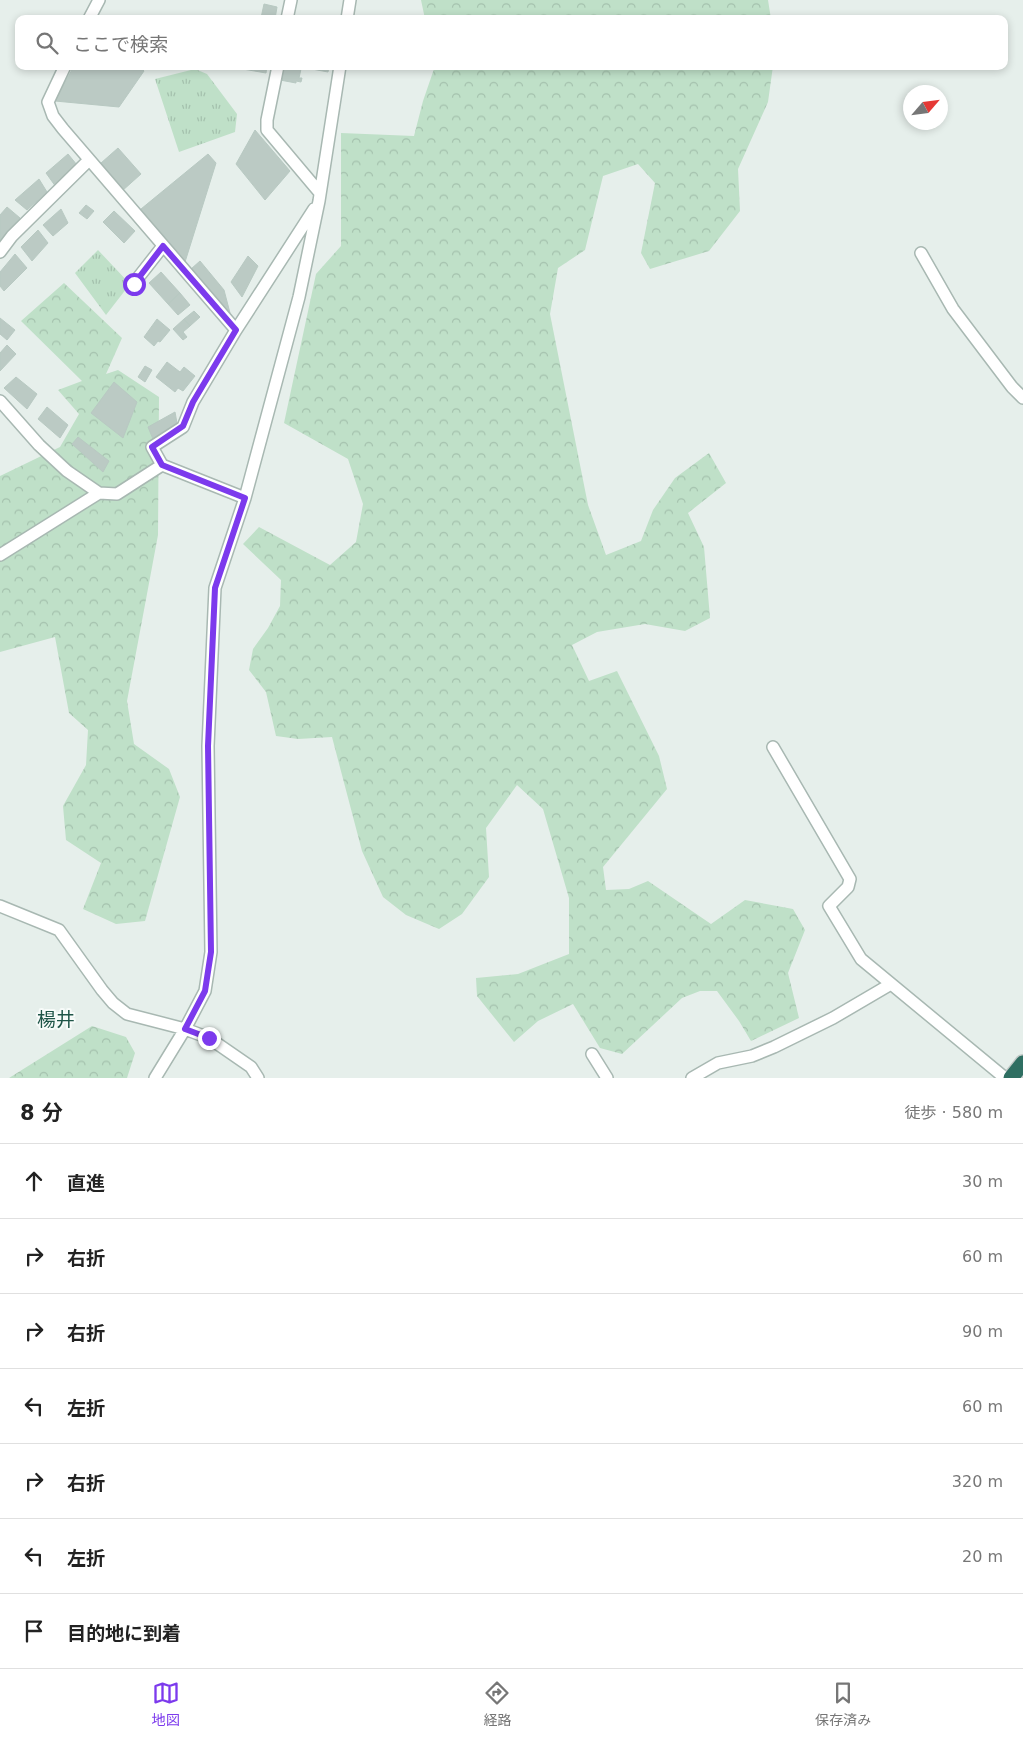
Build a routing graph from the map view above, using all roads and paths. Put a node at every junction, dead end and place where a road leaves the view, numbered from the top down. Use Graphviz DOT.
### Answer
graph roads {
  1 [pos="99,0"];
  2 [pos="291,0"];
  3 [pos="350,0"];
  4 [pos="91,15"];
  5 [pos="288,15"];
  6 [pos="348,15"];
  7 [pos="63,70"];
  8 [pos="277,70"];
  9 [pos="339,70"];
  10 [pos="89,160"];
  11 [pos="319,197"];
  12 [pos="163,246"];
  13 [pos="0,252"];
  14 [pos="921,253"];
  15 [pos="134,284"];
  16 [pos="236,330"];
  17 [pos="1023,398"];
  18 [pos="0,401"];
  19 [pos="162,465"];
  20 [pos="99,493"];
  21 [pos="245,498"];
  22 [pos="0,555"];
  23 [pos="773,747"];
  24 [pos="0,906"];
  25 [pos="891,984"];
  26 [pos="185,1029"];
  27 [pos="592,1054"];
  28 [pos="1023,1064"];
  29 [pos="155,1078"];
  30 [pos="258,1078"];
  31 [pos="607,1078"];
  32 [pos="692,1078"];
  33 [pos="1004,1078"];
  34 [pos="1011,1078"];
  1 -- 4 [label="street"];
  2 -- 5 [label="street"];
  3 -- 6 [label="street"];
  7 -- 10 [label="street"];
  8 -- 11 [label="street"];
  9 -- 11 [label="street"];
  10 -- 12 [label="street"];
  10 -- 13 [label="street"];
  11 -- 16 [label="street"];
  11 -- 21 [label="street"];
  12 -- 15 [label="street"];
  12 -- 16 [label="street"];
  14 -- 17 [label="street"];
  16 -- 19 [label="street"];
  18 -- 20 [label="street"];
  19 -- 20 [label="street"];
  19 -- 21 [label="street"];
  20 -- 22 [label="street"];
  21 -- 26 [label="street"];
  23 -- 25 [label="street"];
  24 -- 26 [label="street"];
  25 -- 32 [label="street"];
  25 -- 33 [label="street"];
  26 -- 29 [label="street"];
  26 -- 30 [label="street"];
  27 -- 31 [label="street"];
  28 -- 34 [label="highway"];
}
